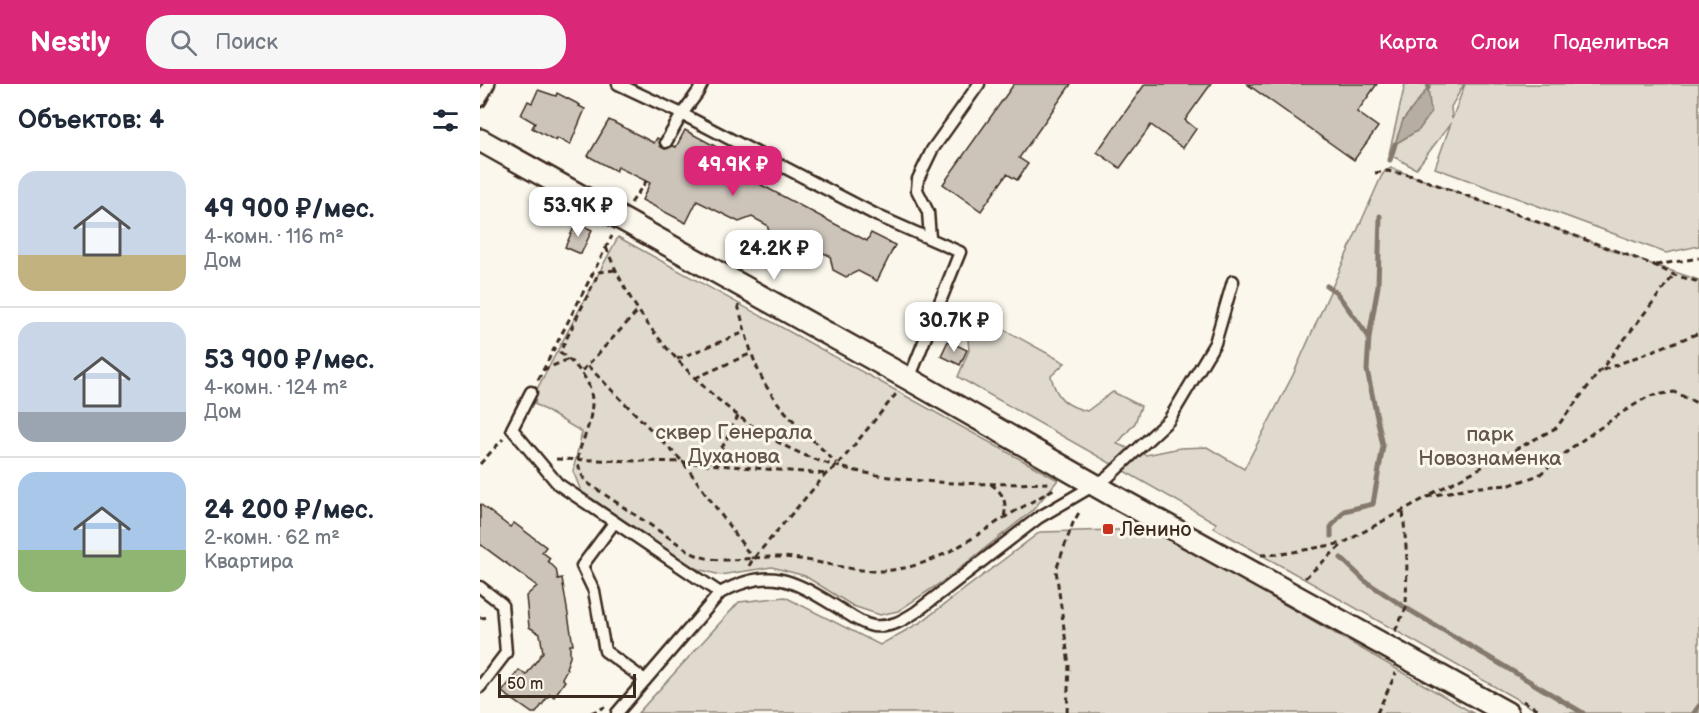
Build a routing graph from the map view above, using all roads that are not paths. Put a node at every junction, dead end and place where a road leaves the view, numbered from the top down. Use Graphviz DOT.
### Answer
graph roads {
  1 [pos="489,84"];
  2 [pos="618,84"];
  3 [pos="702,84"];
  4 [pos="979,84"];
  5 [pos="480,101"];
  6 [pos="682,114"];
  7 [pos="480,140"];
  8 [pos="666,142"];
  9 [pos="930,238"];
  10 [pos="1233,281"];
  11 [pos="909,379"];
  12 [pos="531,392"];
  13 [pos="1096,486"];
  14 [pos="614,523"];
  15 [pos="480,587"];
  16 [pos="720,593"];
  17 [pos="645,680"];
  18 [pos="480,687"];
  19 [pos="617,713"];
  20 [pos="1507,713"];
  1 -- 5 [label="lane"];
  2 -- 6 [label="lane"];
  3 -- 6 [label="lane"];
  4 -- 9 [label="lane"];
  6 -- 8 [label="lane"];
  6 -- 9 [label="lane"];
  7 -- 11 [label="street"];
  9 -- 11 [label="lane"];
  10 -- 13 [label="lane"];
  11 -- 13 [label="street"];
  12 -- 14 [label="lane"];
  13 -- 16 [label="lane"];
  13 -- 20 [label="street"];
  14 -- 16 [label="lane"];
  14 -- 17 [label="lane"];
  15 -- 18 [label="lane"];
  16 -- 17 [label="lane"];
  17 -- 19 [label="lane"];
}
